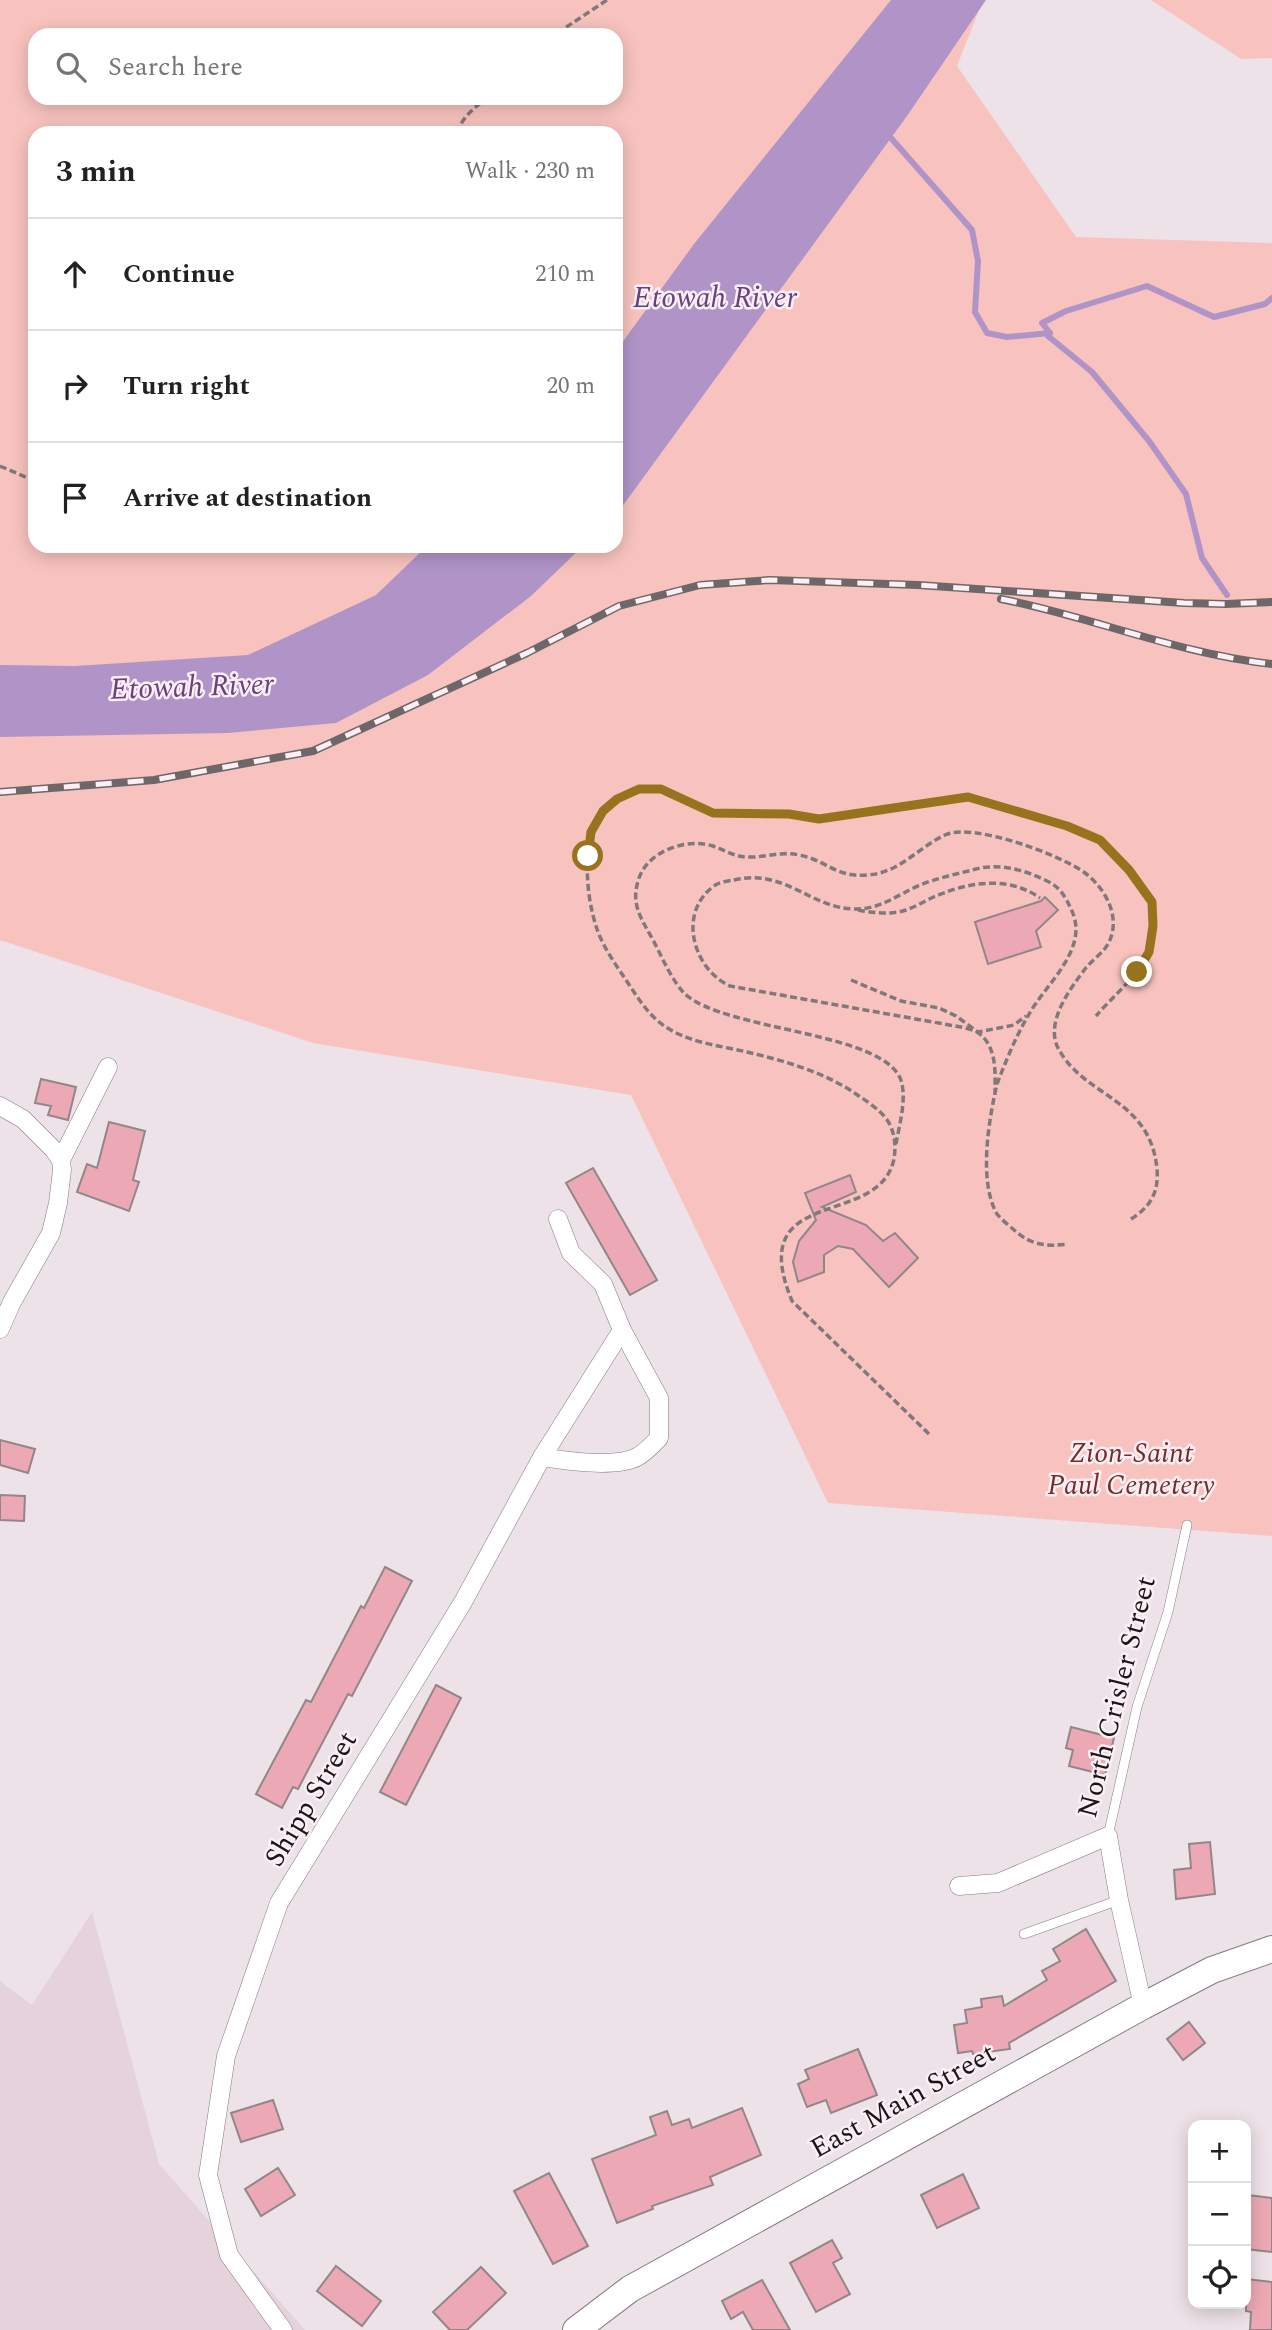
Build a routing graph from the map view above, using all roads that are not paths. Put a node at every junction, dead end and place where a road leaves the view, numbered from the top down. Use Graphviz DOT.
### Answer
graph roads {
  1 [pos="108,1067"];
  2 [pos="0,1106"];
  3 [pos="61,1160"];
  4 [pos="558,1219"];
  5 [pos="0,1329"];
  6 [pos="622,1330"];
  7 [pos="542,1457"];
  8 [pos="1187,1525"];
  9 [pos="1108,1836"];
  10 [pos="959,1886"];
  11 [pos="1119,1900"];
  12 [pos="1024,1934"];
  13 [pos="1272,1949"];
  14 [pos="1143,2006"];
  15 [pos="283,2330"];
  16 [pos="576,2330"];
  1 -- 3 [label="street"];
  2 -- 3 [label="street"];
  3 -- 5 [label="street"];
  4 -- 6 [label="street"];
  6 -- 7 [label="street, Shipp Street"];
  6 -- 7 [label="street"];
  7 -- 15 [label="street, Shipp Street"];
  8 -- 9 [label="lane, North Crisler Street"];
  9 -- 10 [label="street"];
  9 -- 11 [label="street, North Crisler Street"];
  11 -- 12 [label="lane"];
  11 -- 14 [label="street, North Crisler Street"];
  13 -- 14 [label="main road, East Main Street"];
  14 -- 16 [label="main road, East Main Street"];
}
